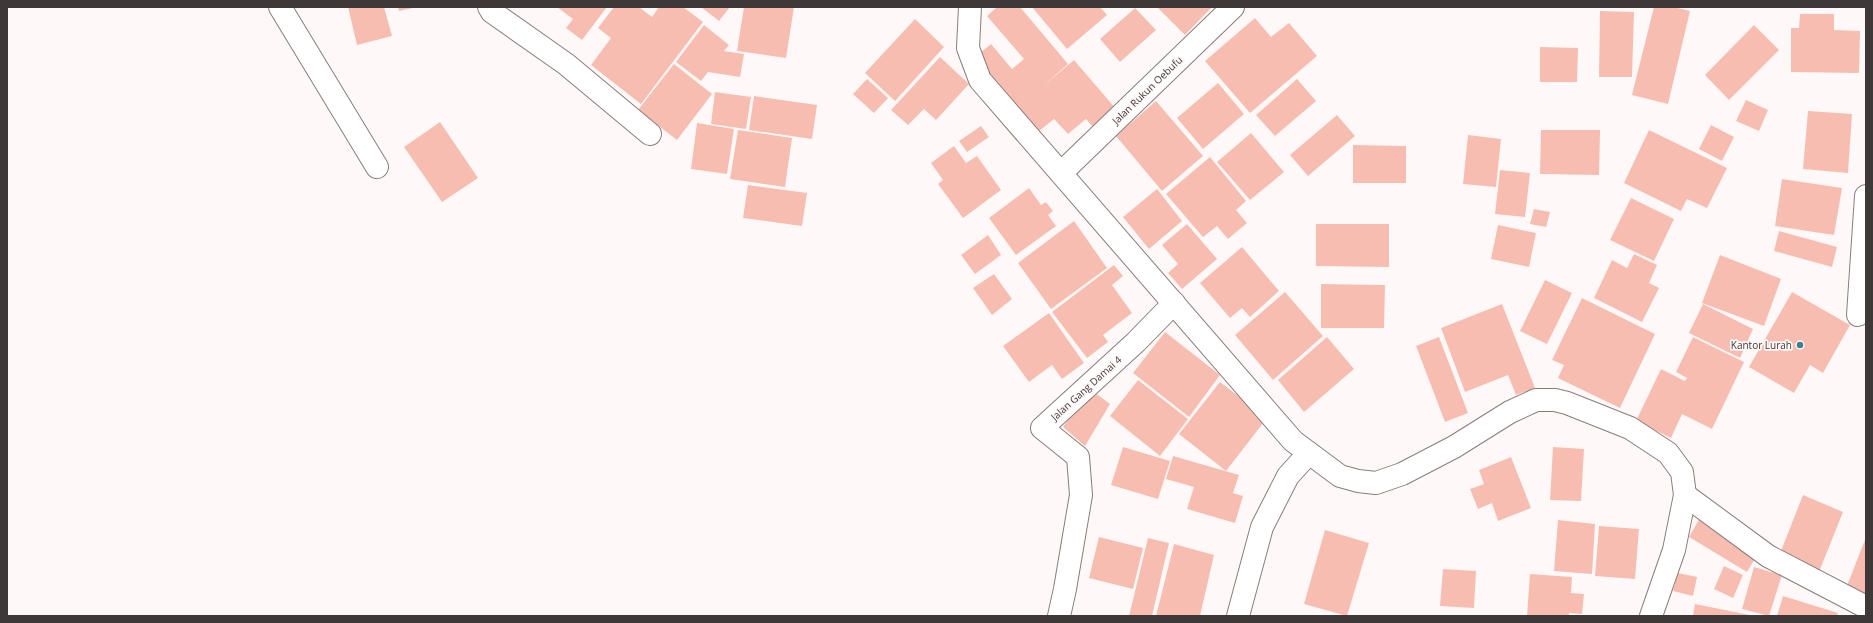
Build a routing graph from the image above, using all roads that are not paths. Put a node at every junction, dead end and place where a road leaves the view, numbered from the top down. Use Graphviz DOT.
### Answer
graph roads {
  1 [pos="280,7"];
  2 [pos="489,7"];
  3 [pos="1233,7"];
  4 [pos="968,8"];
  5 [pos="650,134"];
  6 [pos="377,167"];
  7 [pos="1061,173"];
  8 [pos="1866,196"];
  9 [pos="1174,302"];
  10 [pos="1858,315"];
  11 [pos="1309,453"];
  12 [pos="1685,495"];
  13 [pos="1866,607"];
  14 [pos="1059,616"];
  15 [pos="1238,616"];
  16 [pos="1651,616"];
  1 -- 6 [label="street"];
  2 -- 5 [label="street"];
  3 -- 7 [label="street, Jalan Rukun Oebufu"];
  4 -- 7 [label="street"];
  7 -- 9 [label="street"];
  8 -- 10 [label="street"];
  9 -- 11 [label="street"];
  9 -- 14 [label="street, Jalan Gang Damai 4"];
  11 -- 12 [label="street"];
  11 -- 15 [label="street"];
  12 -- 13 [label="street"];
  12 -- 16 [label="street"];
}
